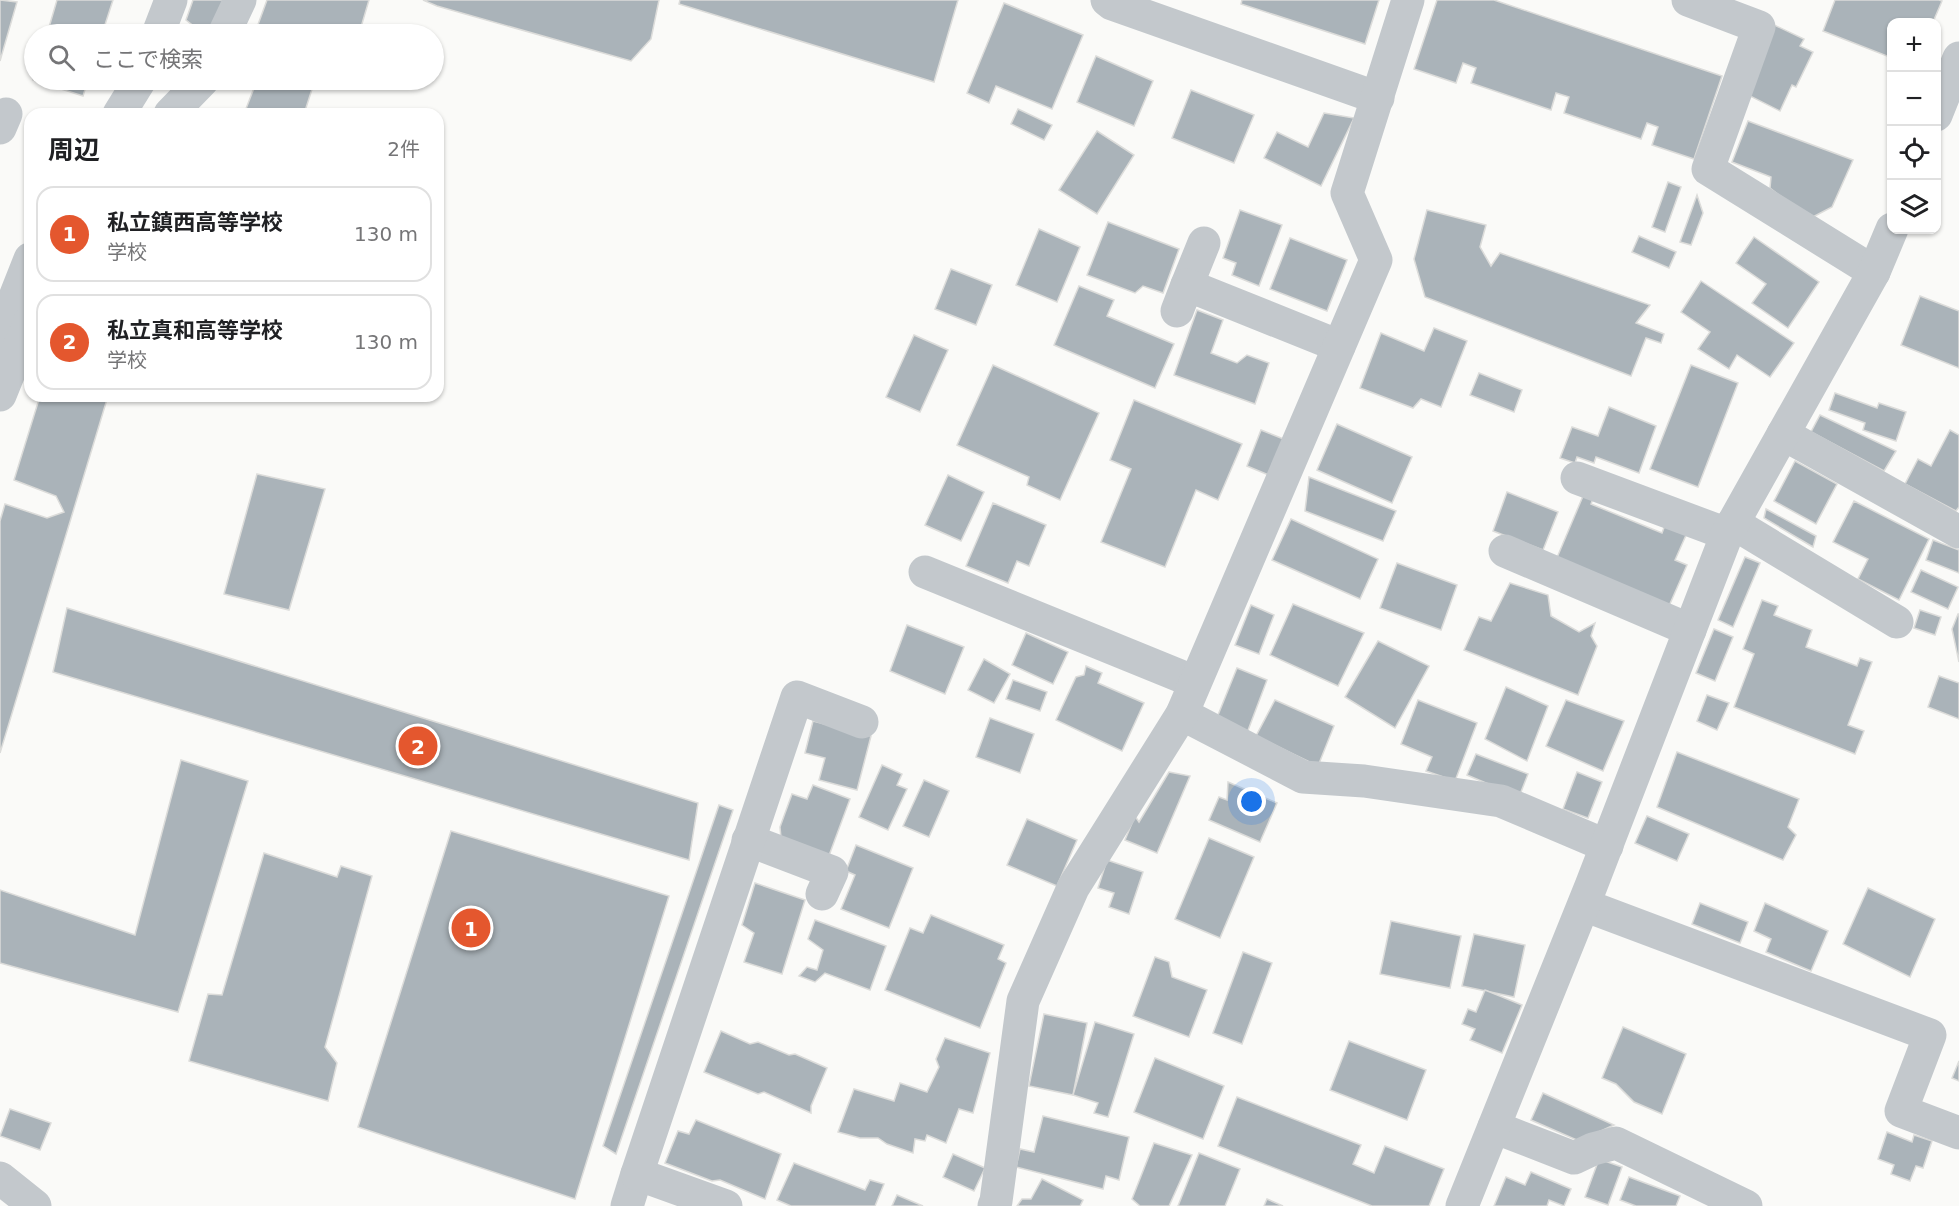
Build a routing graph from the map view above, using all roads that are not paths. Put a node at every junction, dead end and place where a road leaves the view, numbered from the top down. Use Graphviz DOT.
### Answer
graph roads {
  1 [pos="171,0"];
  2 [pos="240,0"];
  3 [pos="1107,0"];
  4 [pos="1408,0"];
  5 [pos="1688,0"];
  6 [pos="162,24"];
  7 [pos="229,24"];
  8 [pos="1959,58"];
  9 [pos="134,90"];
  10 [pos="193,90"];
  11 [pos="1378,98"];
  12 [pos="1941,103"];
  13 [pos="123,108"];
  14 [pos="176,108"];
  15 [pos="1890,234"];
  16 [pos="1204,243"];
  17 [pos="1875,272"];
  18 [pos="24,274"];
  19 [pos="0,335"];
  20 [pos="24,336"];
  21 [pos="1339,346"];
  22 [pos="0,395"];
  23 [pos="1783,434"];
  24 [pos="1577,478"];
  25 [pos="1730,528"];
  26 [pos="1959,532"];
  27 [pos="1505,551"];
  28 [pos="925,572"];
  29 [pos="1897,622"];
  30 [pos="1690,630"];
  31 [pos="1196,682"];
  32 [pos="1182,714"];
  33 [pos="862,722"];
  34 [pos="748,840"];
  35 [pos="1607,846"];
  36 [pos="822,894"];
  37 [pos="1584,905"];
  38 [pos="1494,1127"];
  39 [pos="1959,1133"];
  40 [pos="637,1174"];
  41 [pos="0,1178"];
  42 [pos="35,1206"];
  43 [pos="627,1206"];
  44 [pos="726,1206"];
  45 [pos="994,1206"];
  46 [pos="1462,1206"];
  47 [pos="1746,1206"];
  1 -- 6 [label="street"];
  2 -- 7 [label="street"];
  3 -- 11 [label="street"];
  4 -- 11 [label="street"];
  5 -- 17 [label="street"];
  8 -- 12 [label="street"];
  9 -- 13 [label="street"];
  10 -- 14 [label="street"];
  11 -- 21 [label="street"];
  15 -- 17 [label="street"];
  16 -- 21 [label="street"];
  17 -- 23 [label="street"];
  18 -- 19 [label="street"];
  20 -- 22 [label="street"];
  21 -- 31 [label="street"];
  23 -- 25 [label="street"];
  23 -- 26 [label="street"];
  24 -- 25 [label="street"];
  25 -- 29 [label="street"];
  25 -- 30 [label="street"];
  27 -- 30 [label="street"];
  28 -- 31 [label="street"];
  30 -- 35 [label="street"];
  31 -- 32 [label="street"];
  32 -- 35 [label="street"];
  32 -- 45 [label="street"];
  33 -- 34 [label="street"];
  34 -- 36 [label="street"];
  34 -- 40 [label="street"];
  35 -- 37 [label="street"];
  37 -- 38 [label="street"];
  37 -- 39 [label="street"];
  38 -- 46 [label="street"];
  38 -- 47 [label="street"];
  40 -- 43 [label="street"];
  40 -- 44 [label="street"];
  41 -- 42 [label="street"];
}
